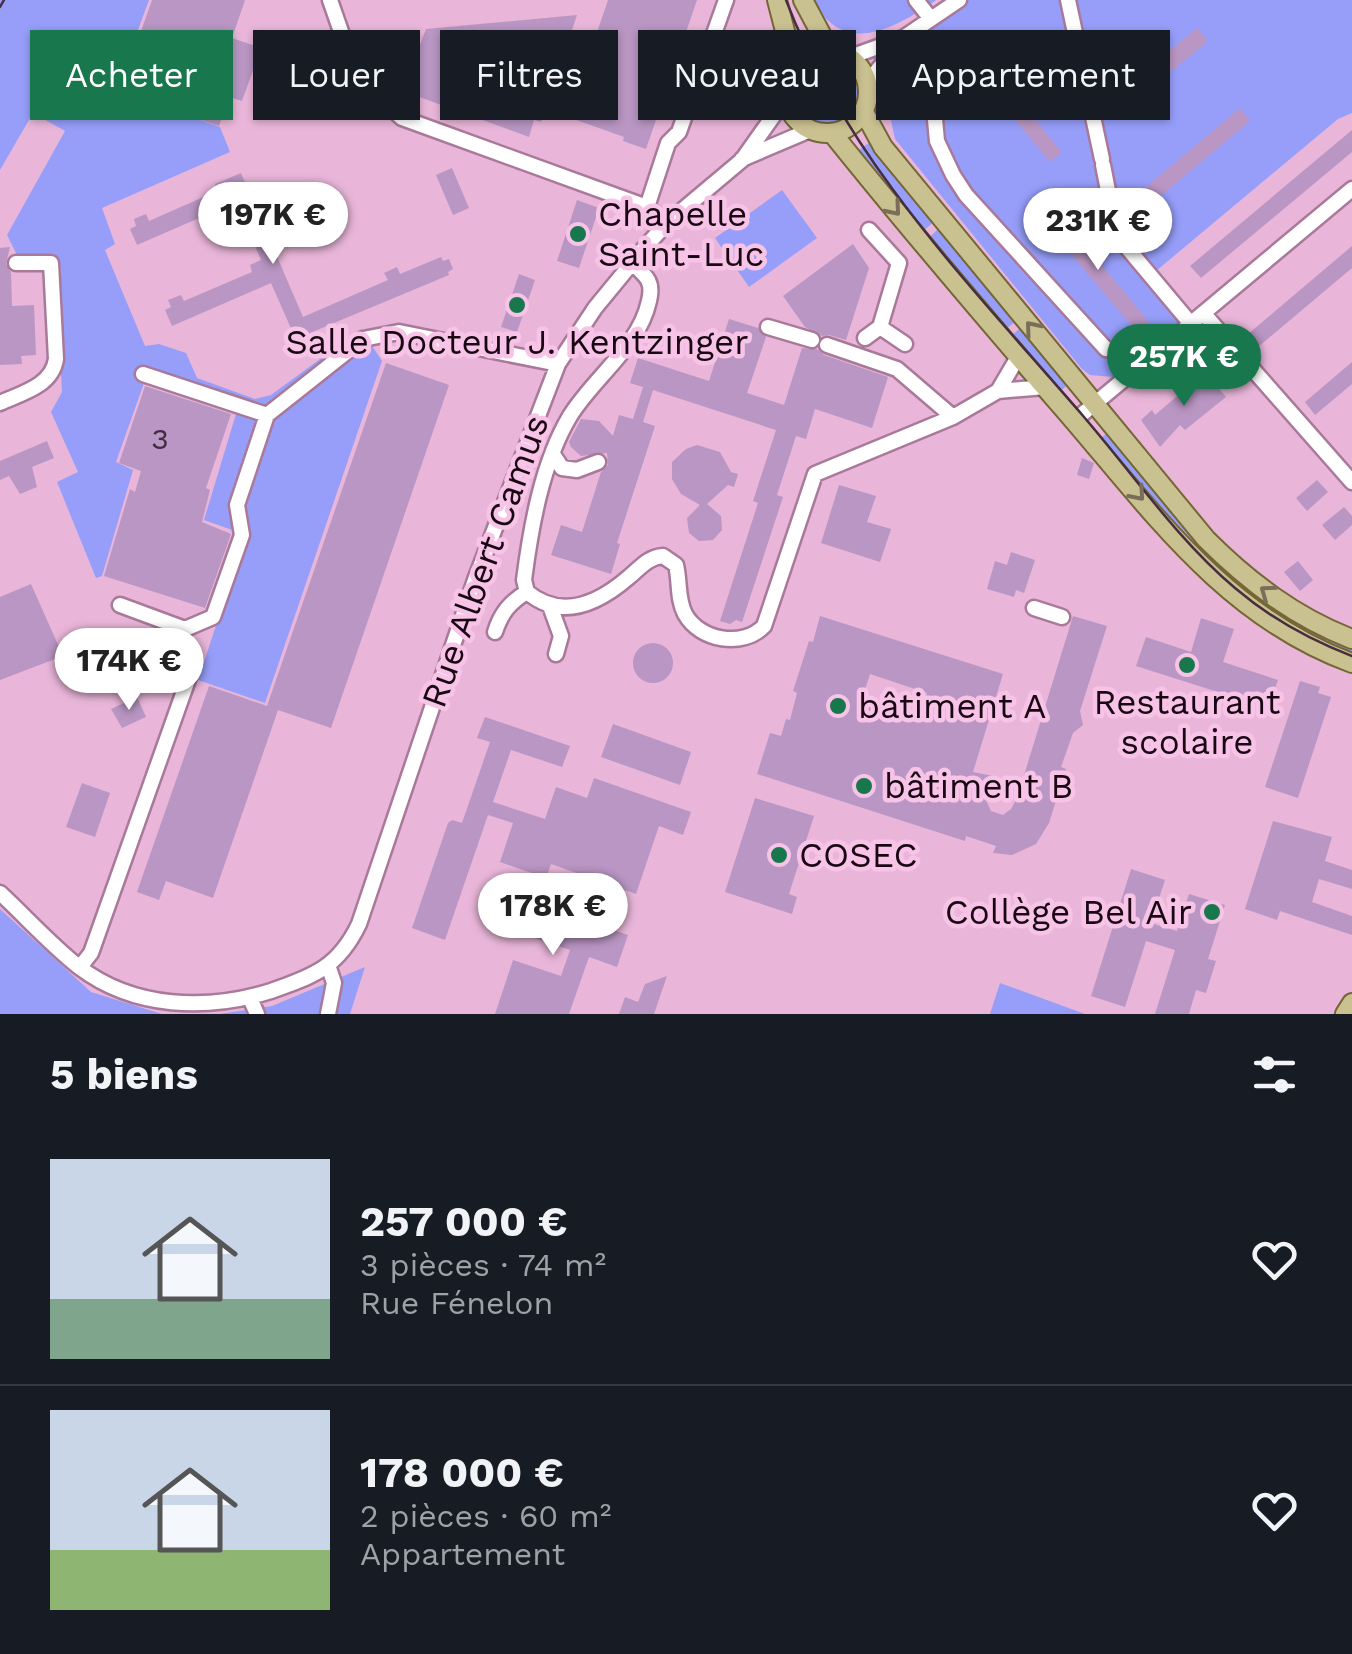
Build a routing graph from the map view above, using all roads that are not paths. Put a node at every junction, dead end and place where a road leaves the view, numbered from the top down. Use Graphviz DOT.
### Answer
graph roads {
  1 [pos="330,0"];
  2 [pos="726,0"];
  3 [pos="777,0"];
  4 [pos="803,0"];
  5 [pos="916,0"];
  6 [pos="959,0"];
  7 [pos="1068,0"];
  8 [pos="930,19"];
  9 [pos="917,29"];
  10 [pos="785,30"];
  11 [pos="819,30"];
  12 [pos="856,63"];
  13 [pos="876,72"];
  14 [pos="868,82"];
  15 [pos="864,112"];
  16 [pos="770,120"];
  17 [pos="797,120"];
  18 [pos="810,130"];
  19 [pos="832,133"];
  20 [pos="742,160"];
  21 [pos="1352,189"];
  22 [pos="646,208"];
  23 [pos="667,223"];
  24 [pos="868,230"];
  25 [pos="16,263"];
  26 [pos="632,263"];
  27 [pos="1204,314"];
  28 [pos="1191,324"];
  29 [pos="768,326"];
  30 [pos="880,327"];
  31 [pos="866,338"];
  32 [pos="906,344"];
  33 [pos="1018,357"];
  34 [pos="558,364"];
  35 [pos="1138,367"];
  36 [pos="142,374"];
  37 [pos="1045,387"];
  38 [pos="998,391"];
  39 [pos="0,402"];
  40 [pos="1095,402"];
  41 [pos="267,416"];
  42 [pos="952,417"];
  43 [pos="1074,420"];
  44 [pos="558,462"];
  45 [pos="598,462"];
  46 [pos="1352,482"];
  47 [pos="567,485"];
  48 [pos="527,592"];
  49 [pos="120,605"];
  50 [pos="550,606"];
  51 [pos="1034,608"];
  52 [pos="1062,617"];
  53 [pos="496,632"];
  54 [pos="1352,639"];
  55 [pos="452,650"];
  56 [pos="556,654"];
  57 [pos="468,656"];
  58 [pos="1352,663"];
  59 [pos="189,677"];
  60 [pos="0,894"];
  61 [pos="328,965"];
  62 [pos="80,967"];
  63 [pos="250,998"];
  64 [pos="257,1014"];
  65 [pos="328,1014"];
  1 -- 22 [label="street"];
  2 -- 22 [label="street"];
  3 -- 10 [label="main road"];
  4 -- 11 [label="main road"];
  5 -- 8 [label="street"];
  6 -- 8 [label="street"];
  7 -- 28 [label="street"];
  8 -- 9 [label="street"];
  9 -- 35 [label="street"];
  12 -- 14 [label="main road"];
  13 -- 14 [label="street"];
  14 -- 15 [label="main road"];
  15 -- 19 [label="main road"];
  40 -- 15 [label="main road, one-way"];
  16 -- 20 [label="street, Rue Albert Camus"];
  17 -- 18 [label="main road"];
  18 -- 19 [label="main road"];
  18 -- 20 [label="street, Rue Albert Camus"];
  19 -- 33 [label="main road, one-way"];
  20 -- 23 [label="street, Rue Albert Camus"];
  21 -- 27 [label="street"];
  22 -- 23 [label="street"];
  23 -- 26 [label="street, Rue Albert Camus"];
  24 -- 30 [label="street"];
  25 -- 39 [label="street"];
  26 -- 34 [label="street, Rue Albert Camus"];
  26 -- 44 [label="street"];
  27 -- 28 [label="street"];
  27 -- 46 [label="street"];
  28 -- 35 [label="street"];
  29 -- 42 [label="street"];
  30 -- 31 [label="street"];
  30 -- 32 [label="street"];
  33 -- 37 [label="main road"];
  33 -- 38 [label="street"];
  34 -- 41 [label="street"];
  34 -- 55 [label="street, Rue Albert Camus"];
  35 -- 40 [label="street"];
  36 -- 41 [label="street"];
  37 -- 38 [label="street"];
  37 -- 43 [label="main road"];
  38 -- 42 [label="street"];
  40 -- 43 [label="street"];
  54 -- 40 [label="main road, one-way"];
  41 -- 49 [label="street"];
  42 -- 50 [label="street"];
  43 -- 58 [label="main road, one-way"];
  44 -- 45 [label="street"];
  44 -- 47 [label="street"];
  44 -- 48 [label="street"];
  48 -- 50 [label="street"];
  48 -- 53 [label="street"];
  50 -- 56 [label="street"];
  51 -- 52 [label="street"];
  55 -- 57 [label="street"];
  55 -- 61 [label="street, Rue Albert Camus"];
  59 -- 62 [label="street"];
  60 -- 62 [label="street"];
  61 -- 63 [label="street"];
  61 -- 65 [label="street"];
  62 -- 63 [label="street"];
  63 -- 64 [label="street"];
}
